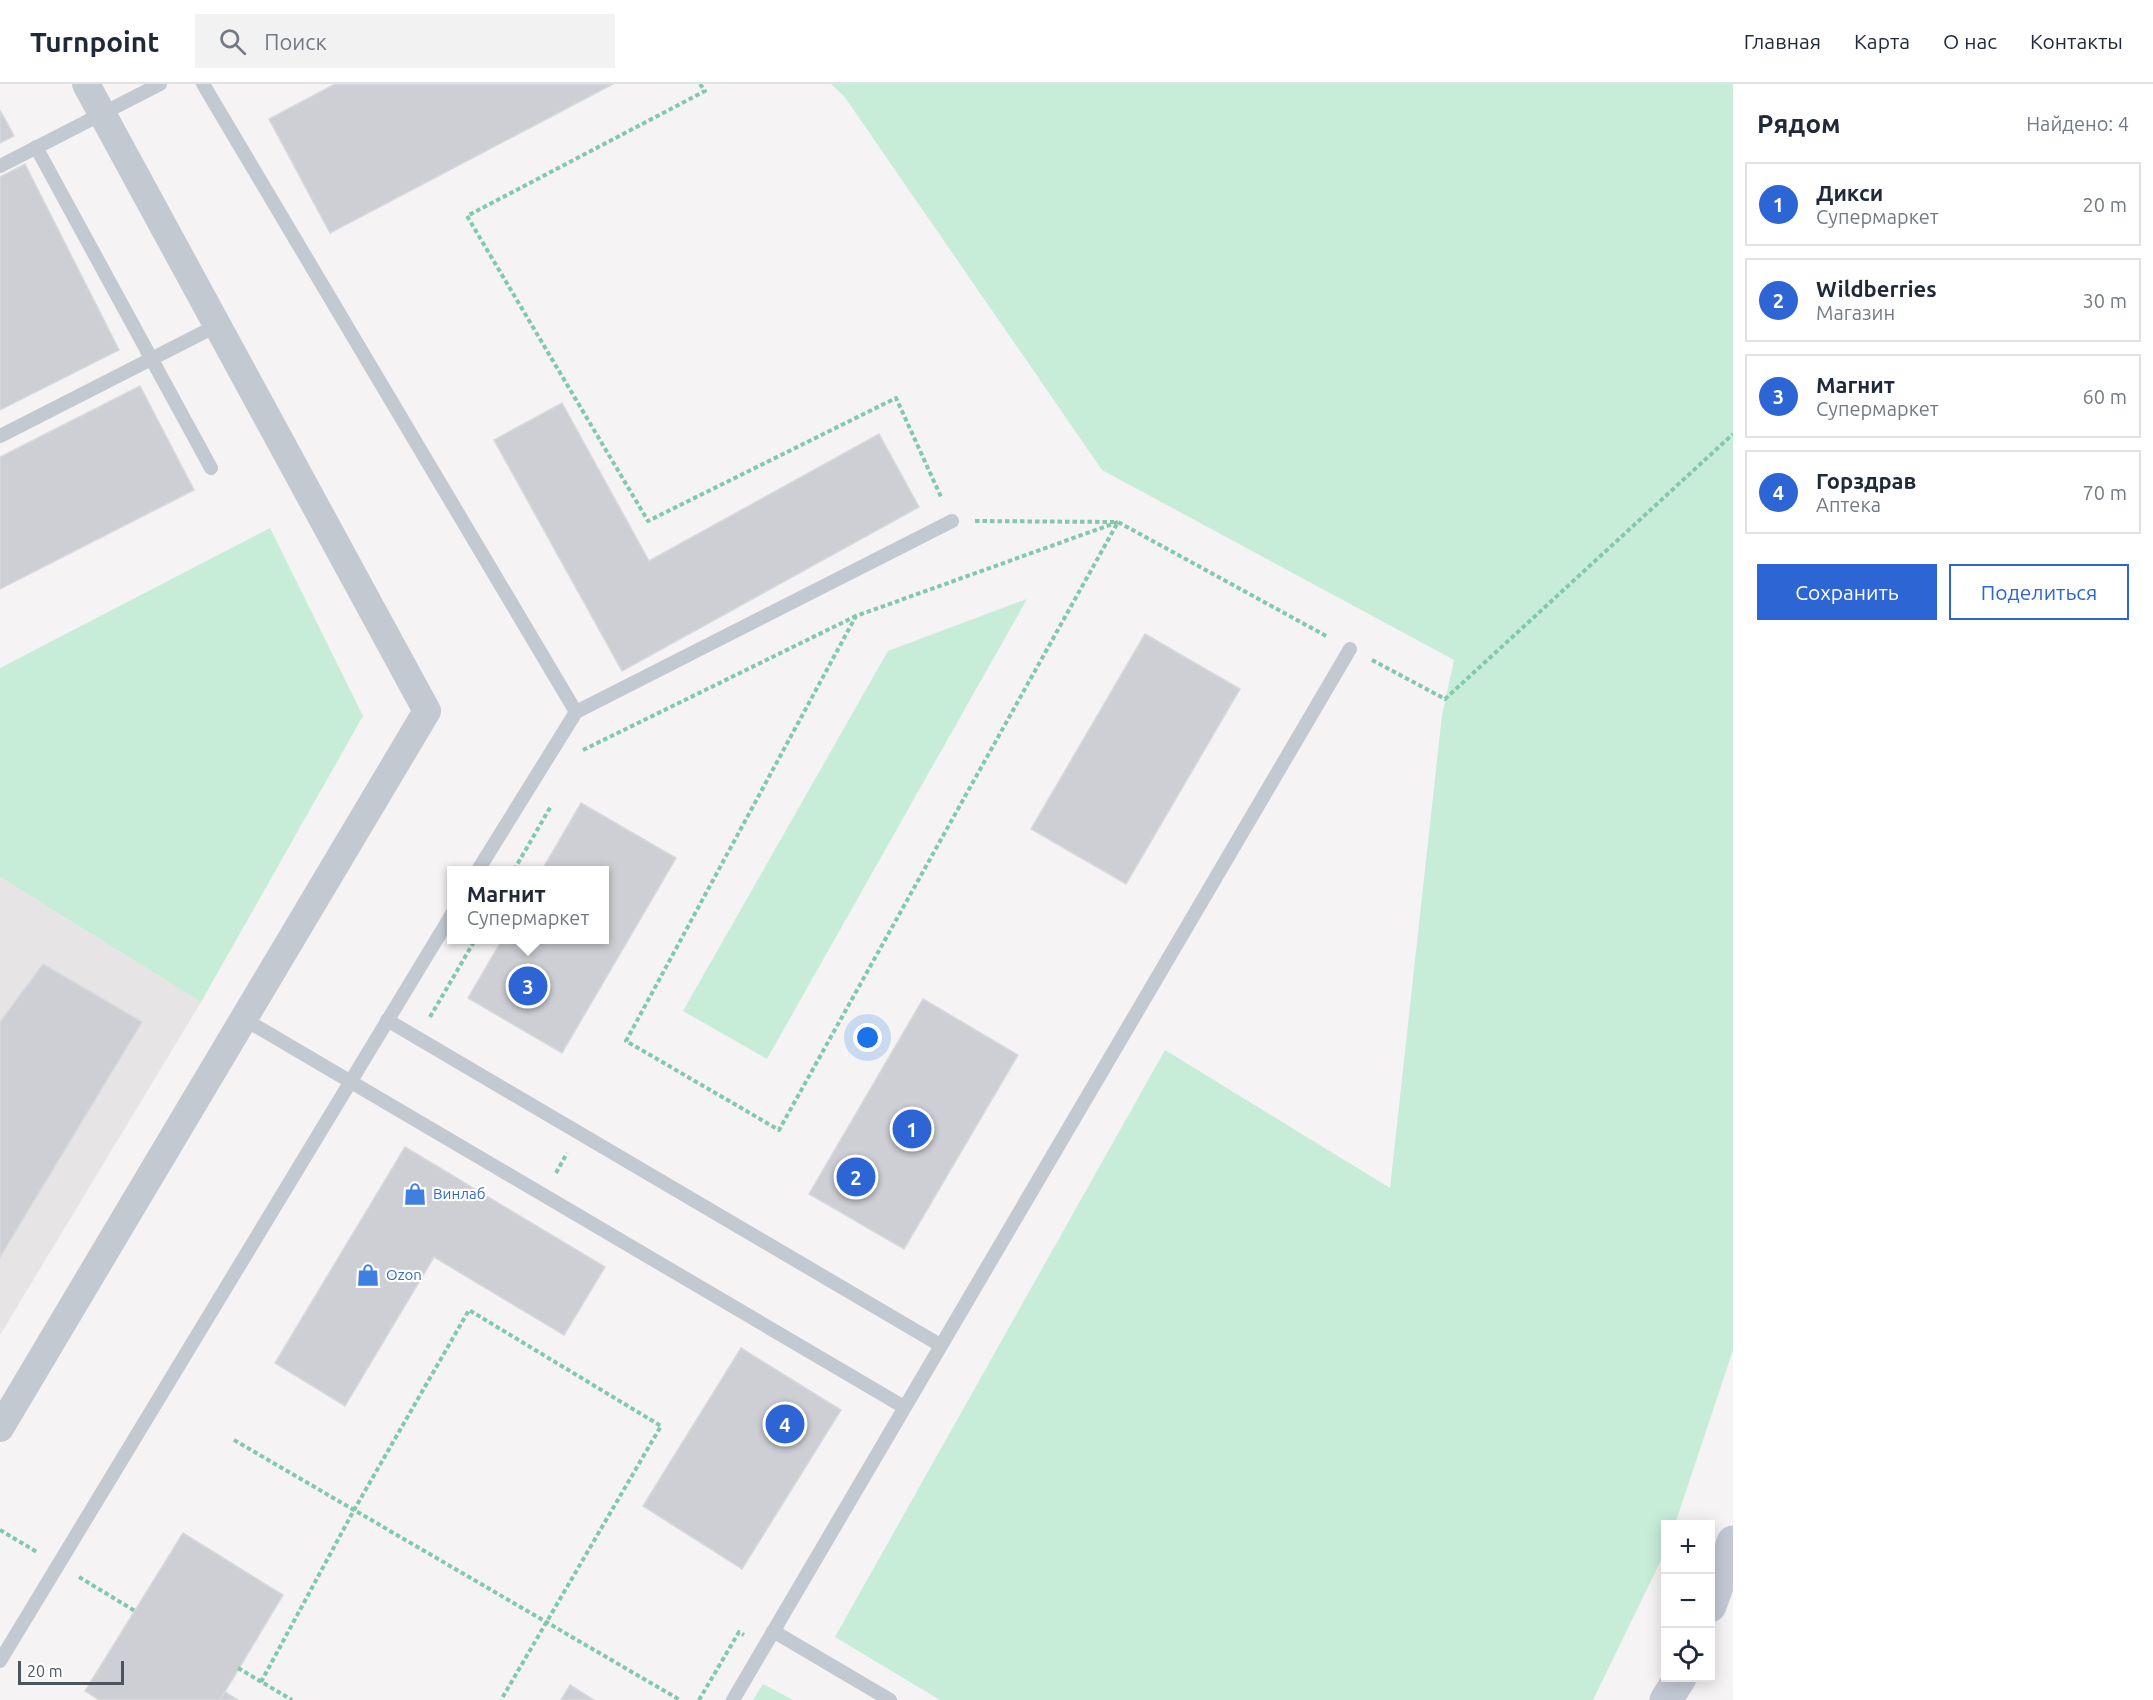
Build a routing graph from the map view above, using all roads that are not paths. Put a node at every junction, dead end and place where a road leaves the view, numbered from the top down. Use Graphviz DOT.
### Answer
graph roads {
  1 [pos="86,84"];
  2 [pos="160,84"];
  3 [pos="203,84"];
  4 [pos="102,114"];
  5 [pos="36,147"];
  6 [pos="0,166"];
  7 [pos="216,326"];
  8 [pos="152,359"];
  9 [pos="0,436"];
  10 [pos="211,468"];
  11 [pos="952,521"];
  12 [pos="1350,649"];
  13 [pos="576,712"];
  14 [pos="480,866"];
  15 [pos="447,922"];
  16 [pos="244,1019"];
  17 [pos="387,1020"];
  18 [pos="352,1081"];
  19 [pos="940,1345"];
  20 [pos="904,1407"];
  21 [pos="0,1428"];
  22 [pos="1733,1542"];
  23 [pos="1715,1592"];
  24 [pos="773,1631"];
  25 [pos="0,1661"];
  26 [pos="1677,1682"];
  27 [pos="733,1700"];
  28 [pos="890,1700"];
  29 [pos="1666,1700"];
  1 -- 4 [label="street"];
  2 -- 4 [label="lane"];
  3 -- 13 [label="lane"];
  4 -- 5 [label="lane"];
  4 -- 7 [label="street"];
  5 -- 6 [label="lane"];
  5 -- 8 [label="lane"];
  7 -- 8 [label="lane"];
  7 -- 16 [label="street"];
  8 -- 9 [label="lane"];
  8 -- 10 [label="lane"];
  11 -- 13 [label="lane"];
  12 -- 19 [label="lane"];
  13 -- 14 [label="lane"];
  15 -- 17 [label="lane"];
  16 -- 18 [label="lane"];
  16 -- 21 [label="street"];
  17 -- 18 [label="lane"];
  17 -- 19 [label="lane"];
  18 -- 20 [label="lane"];
  18 -- 25 [label="lane"];
  19 -- 20 [label="lane"];
  20 -- 24 [label="lane"];
  22 -- 23 [label="main road"];
  24 -- 27 [label="lane"];
  24 -- 28 [label="lane"];
  26 -- 29 [label="main road"];
}
